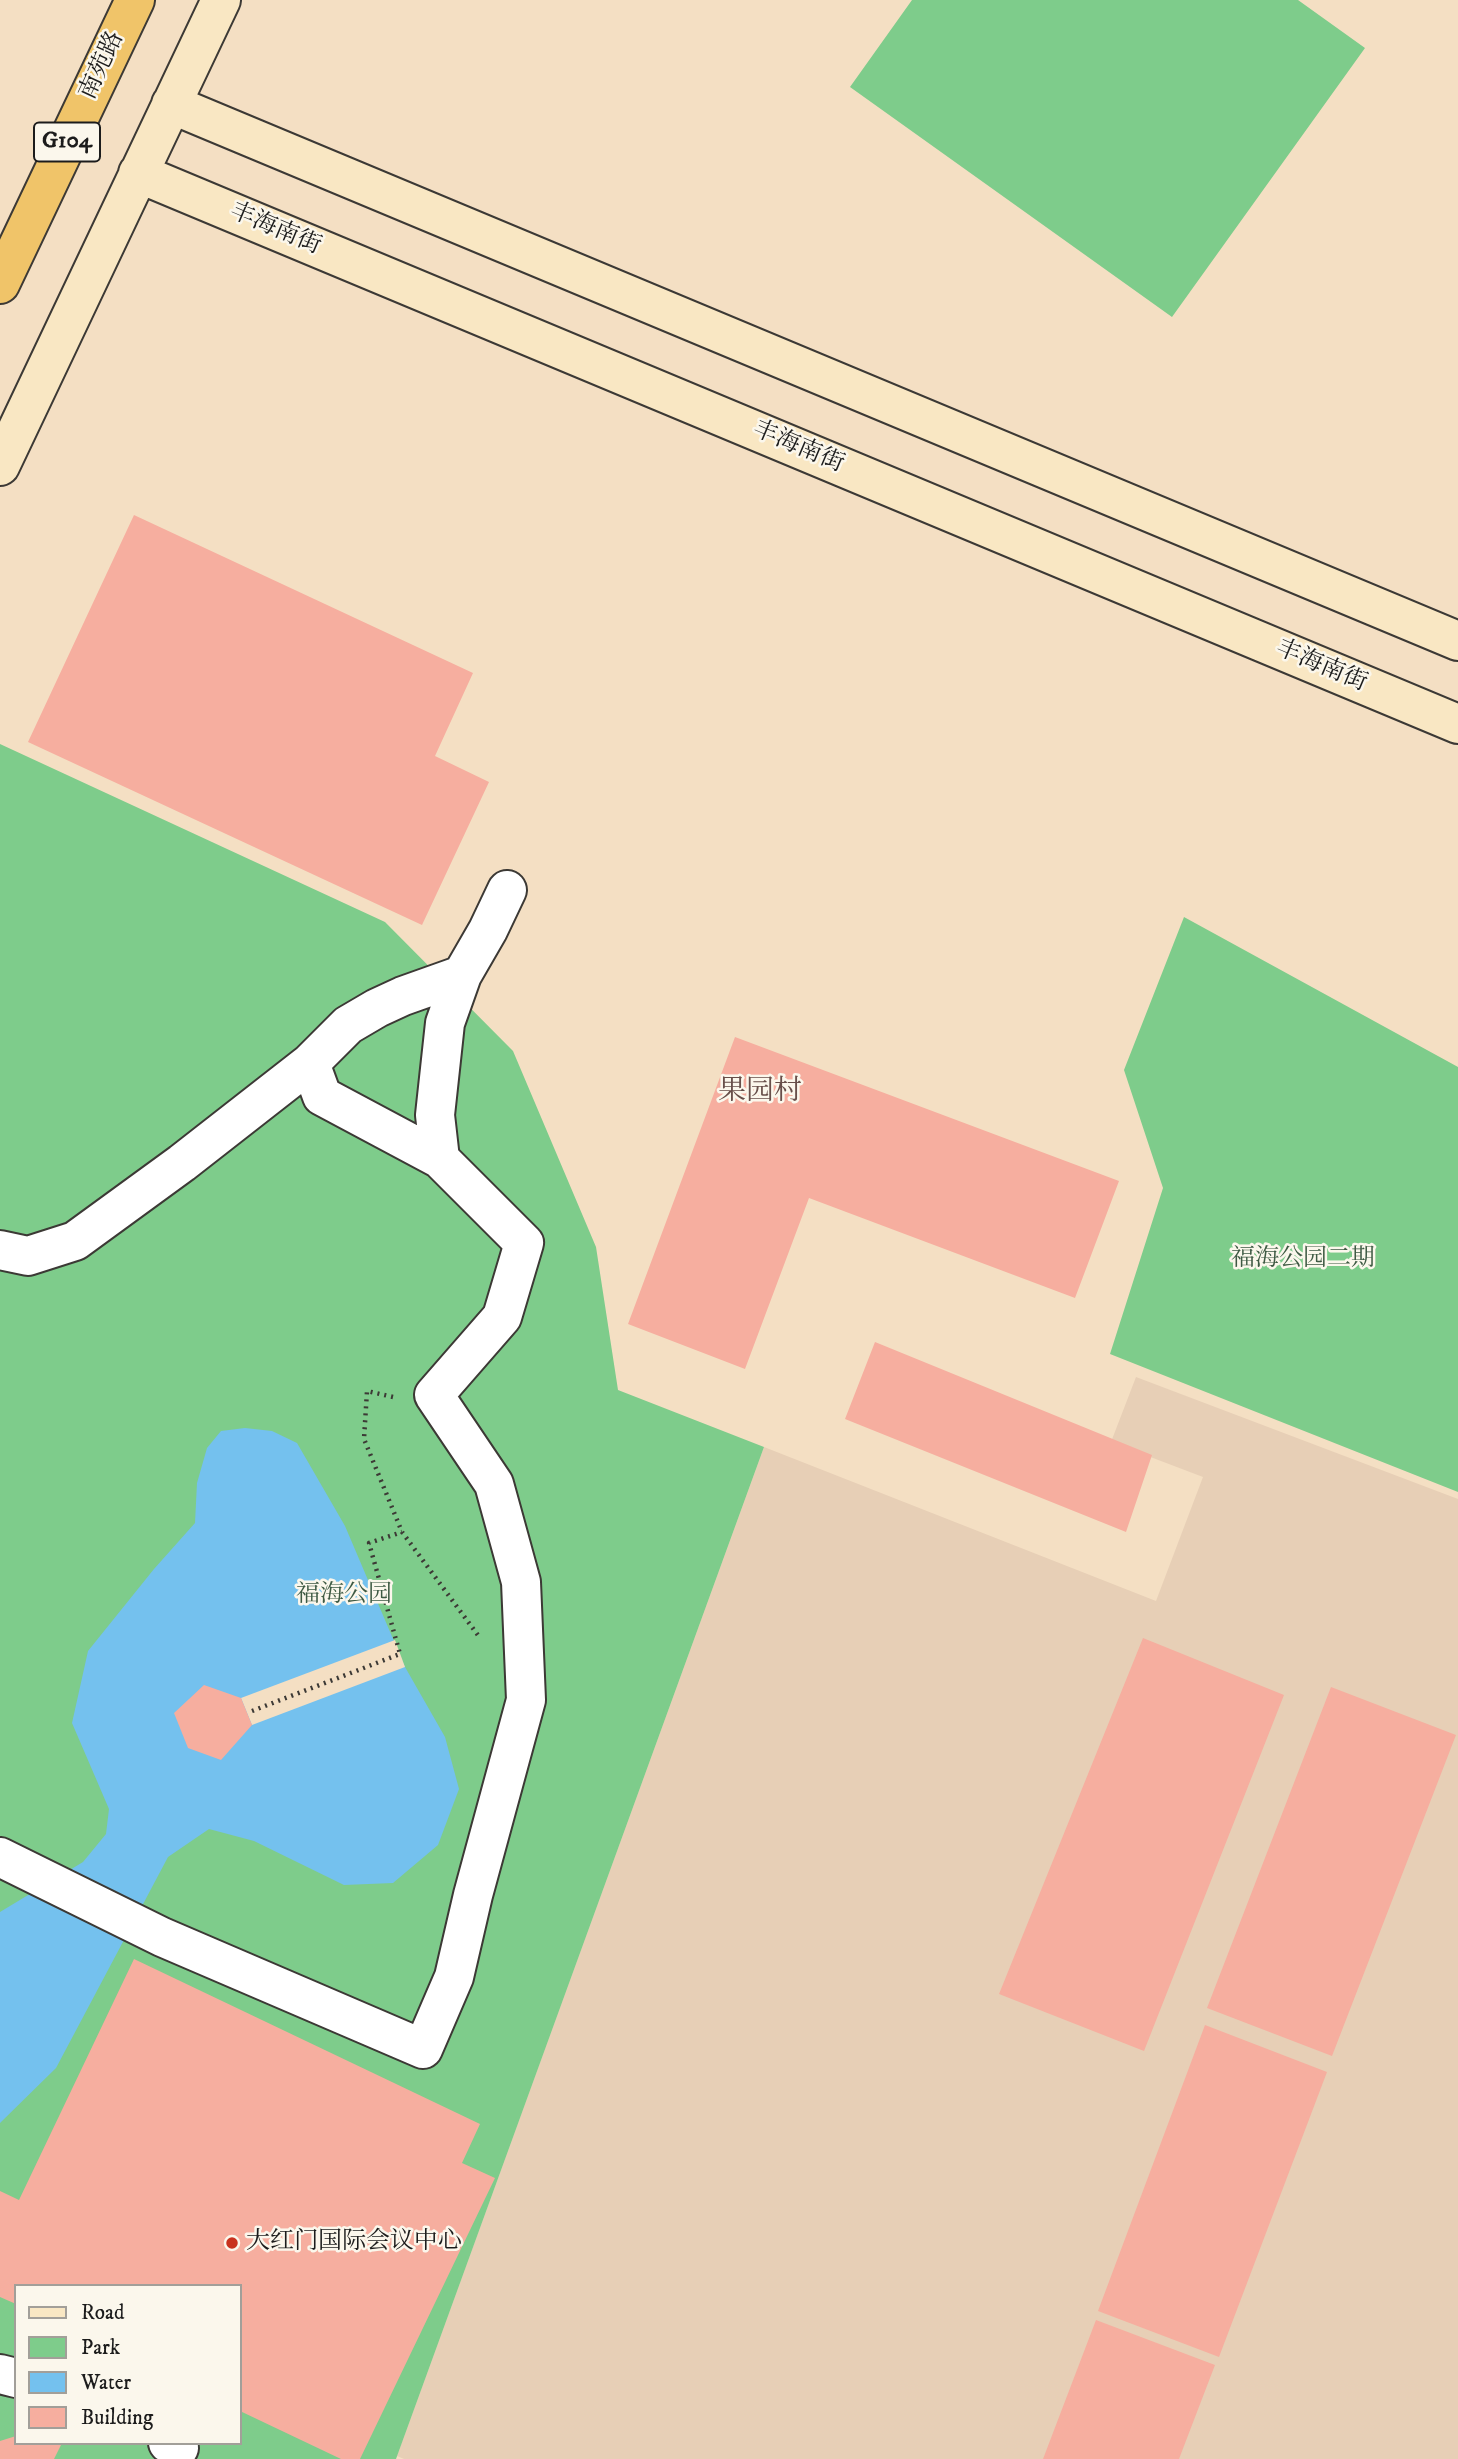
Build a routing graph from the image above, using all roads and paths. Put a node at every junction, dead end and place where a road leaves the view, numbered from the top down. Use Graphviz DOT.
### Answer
graph roads {
  1 [pos="135,0"];
  2 [pos="221,0"];
  3 [pos="171,104"];
  4 [pos="138,173"];
  5 [pos="0,284"];
  6 [pos="0,466"];
  7 [pos="1458,641"];
  8 [pos="1458,724"];
  9 [pos="507,890"];
  10 [pos="462,975"];
  11 [pos="310,1063"];
  12 [pos="440,1159"];
  13 [pos="0,1250"];
  14 [pos="434,1395"];
  15 [pos="402,1532"];
  16 [pos="485,1644"];
  17 [pos="252,1711"];
  18 [pos="12,1862"];
  1 -- 5 [label="highway, 南苑路 / G104"];
  2 -- 3 [label="street"];
  3 -- 4 [label="street"];
  3 -- 7 [label="street"];
  4 -- 6 [label="street"];
  4 -- 8 [label="street, 丰海南街"];
  9 -- 10 [label="street"];
  10 -- 11 [label="street"];
  10 -- 12 [label="street"];
  11 -- 12 [label="street"];
  11 -- 13 [label="street"];
  12 -- 14 [label="street"];
  14 -- 15 [label="path"];
  14 -- 18 [label="street"];
  15 -- 16 [label="path"];
  15 -- 17 [label="path"];
}
